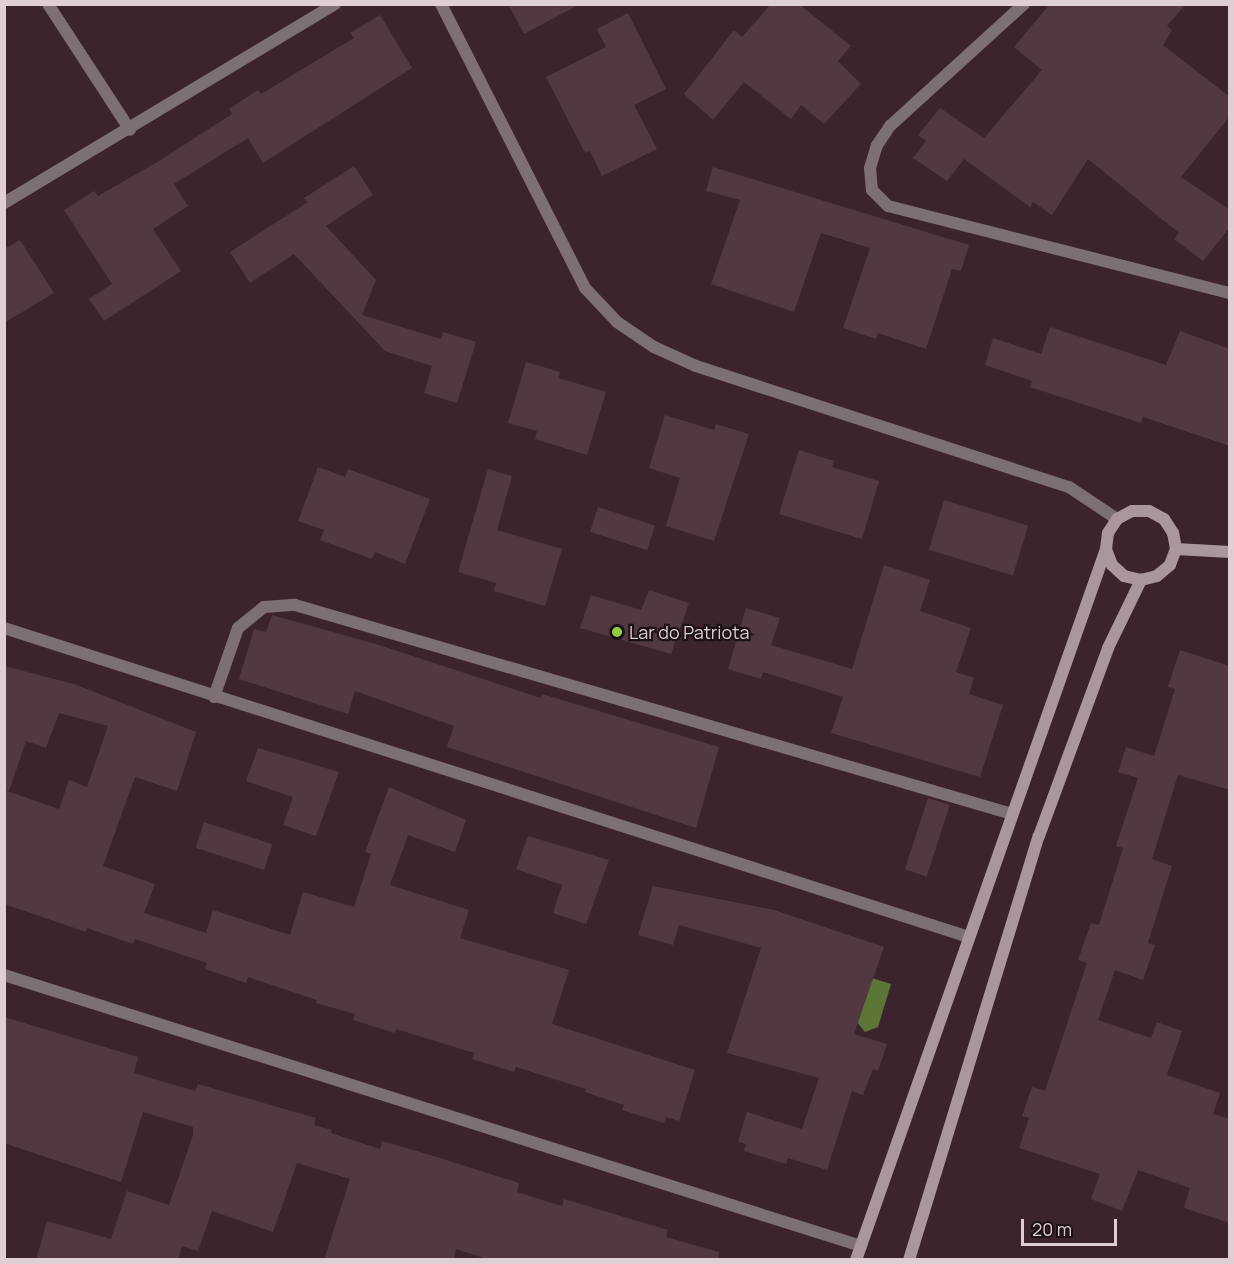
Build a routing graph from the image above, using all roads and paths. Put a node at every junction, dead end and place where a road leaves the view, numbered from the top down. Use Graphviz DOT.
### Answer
graph roads {
  1 [pos="48,4"];
  2 [pos="335,4"];
  3 [pos="441,4"];
  4 [pos="1024,4"];
  5 [pos="130,130"];
  6 [pos="4,203"];
  7 [pos="1230,293"];
  8 [pos="1118,519"];
  9 [pos="1106,549"];
  10 [pos="1176,549"];
  11 [pos="1230,552"];
  12 [pos="1141,580"];
  13 [pos="4,628"];
  14 [pos="214,697"];
  15 [pos="1012,814"];
  16 [pos="969,937"];
  17 [pos="4,975"];
  18 [pos="861,1246"];
  19 [pos="913,1259"];
  20 [pos="856,1260"];
  1 -- 5 [label="street"];
  2 -- 5 [label="street"];
  3 -- 8 [label="street"];
  4 -- 7 [label="street"];
  5 -- 6 [label="street"];
  8 -- 9 [label="street"];
  8 -- 10 [label="street"];
  9 -- 12 [label="street"];
  9 -- 15 [label="street"];
  10 -- 11 [label="street"];
  10 -- 12 [label="street"];
  12 -- 19 [label="street"];
  13 -- 14 [label="street"];
  14 -- 15 [label="street"];
  14 -- 16 [label="street"];
  15 -- 16 [label="street"];
  16 -- 18 [label="street"];
  17 -- 18 [label="street"];
  18 -- 20 [label="street"];
}
